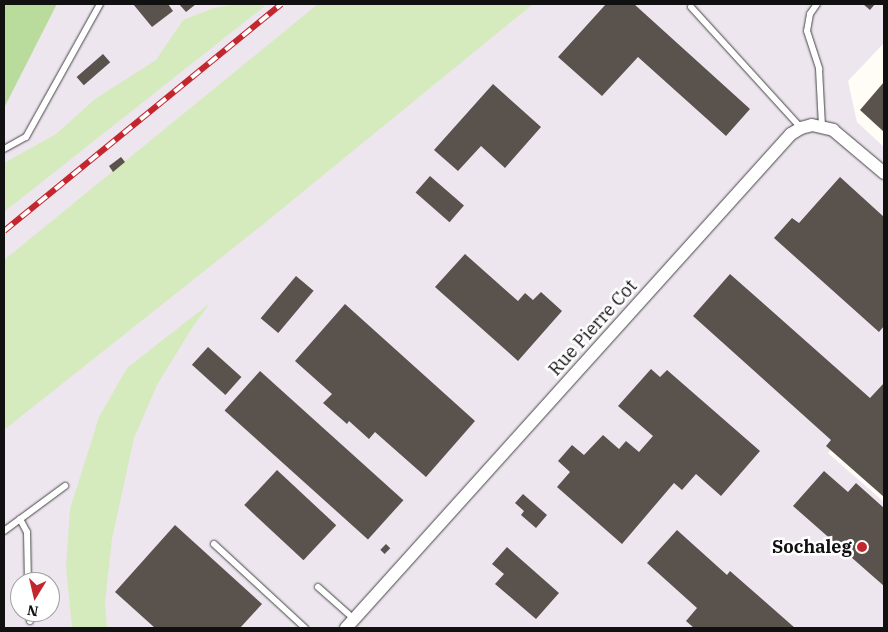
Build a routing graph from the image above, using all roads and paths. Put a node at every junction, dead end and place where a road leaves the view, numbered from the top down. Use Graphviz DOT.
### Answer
graph roads {
  1 [pos="100,4"];
  2 [pos="817,4"];
  3 [pos="691,7"];
  4 [pos="822,126"];
  5 [pos="801,128"];
  6 [pos="4,149"];
  7 [pos="884,173"];
  8 [pos="65,486"];
  9 [pos="20,519"];
  10 [pos="4,531"];
  11 [pos="214,544"];
  12 [pos="28,572"];
  13 [pos="318,587"];
  14 [pos="350,624"];
  15 [pos="305,628"];
  1 -- 6 [label="lane"];
  2 -- 4 [label="lane"];
  3 -- 5 [label="lane"];
  4 -- 5 [label="street"];
  4 -- 7 [label="street"];
  5 -- 14 [label="street, Rue Pierre Cot"];
  8 -- 9 [label="lane"];
  9 -- 10 [label="lane"];
  9 -- 12 [label="lane"];
  11 -- 15 [label="lane"];
  13 -- 14 [label="lane"];
}
